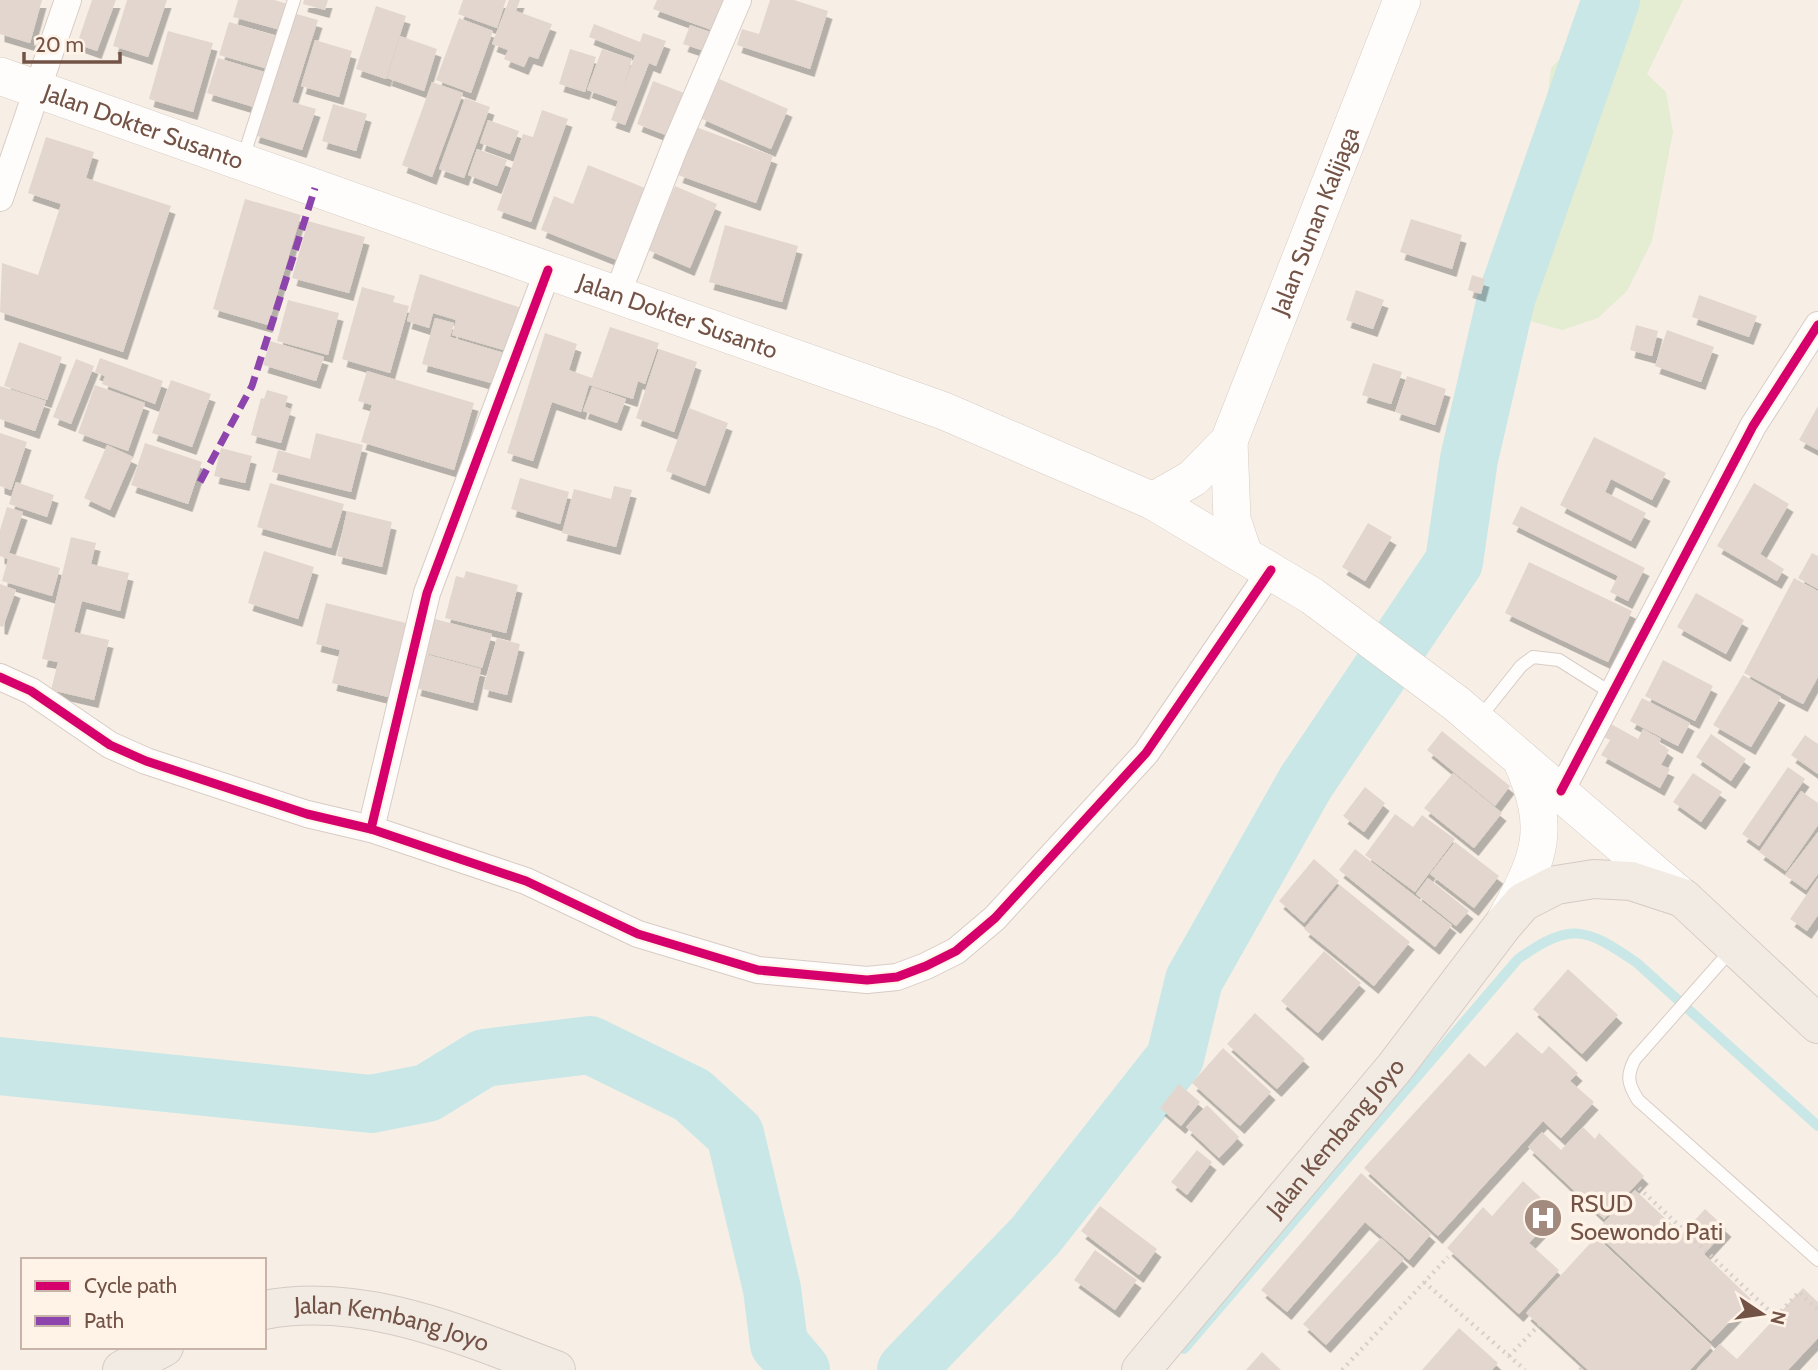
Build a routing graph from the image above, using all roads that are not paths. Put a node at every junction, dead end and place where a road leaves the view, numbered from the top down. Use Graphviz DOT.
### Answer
graph roads {
  1 [pos="68,0"];
  2 [pos="295,0"];
  3 [pos="737,0"];
  4 [pos="1402,0"];
  5 [pos="0,76"];
  6 [pos="38,89"];
  7 [pos="242,162"];
  8 [pos="0,198"];
  9 [pos="548,270"];
  10 [pos="617,295"];
  11 [pos="1818,325"];
  12 [pos="1229,441"];
  13 [pos="1153,501"];
  14 [pos="1257,561"];
  15 [pos="0,677"];
  16 [pos="1614,694"];
  17 [pos="1468,712"];
  18 [pos="1519,755"];
  19 [pos="1561,791"];
  20 [pos="371,829"];
  21 [pos="1683,898"];
  22 [pos="1513,913"];
  23 [pos="1735,945"];
  24 [pos="1818,1024"];
  25 [pos="1818,1260"];
  26 [pos="266,1310"];
  27 [pos="160,1349"];
  28 [pos="122,1370"];
  29 [pos="556,1370"];
  30 [pos="1141,1370"];
  1 -- 6 [label="street"];
  2 -- 7 [label="lane"];
  3 -- 10 [label="street"];
  4 -- 12 [label="main road, Jalan Sunan Kalijaga"];
  5 -- 6 [label="main road, Jalan Dokter Susanto"];
  6 -- 7 [label="main road, Jalan Dokter Susanto"];
  6 -- 8 [label="street"];
  7 -- 9 [label="main road, Jalan Dokter Susanto"];
  9 -- 10 [label="main road, Jalan Dokter Susanto"];
  9 -- 20 [label="street"];
  10 -- 13 [label="main road, Jalan Dokter Susanto"];
  11 -- 16 [label="street"];
  12 -- 13 [label="main road, Jalan Sunan Kalijaga"];
  12 -- 14 [label="main road, Jalan Sunan Kalijaga"];
  13 -- 14 [label="main road, Jalan Dokter Susanto"];
  14 -- 17 [label="main road, Jalan Dokter Susanto"];
  14 -- 20 [label="street"];
  15 -- 20 [label="street"];
  16 -- 17 [label="lane"];
  16 -- 19 [label="street"];
  17 -- 18 [label="main road, Jalan Dokter Susanto"];
  18 -- 19 [label="main road, Jalan Dokter Susanto"];
  18 -- 22 [label="main road"];
  19 -- 21 [label="main road, Jalan Dokter Susanto"];
  21 -- 22 [label="main road"];
  21 -- 23 [label="main road"];
  22 -- 30 [label="main road, Jalan Kembang Joyo"];
  23 -- 24 [label="main road"];
  23 -- 25 [label="lane"];
  26 -- 29 [label="main road, Jalan Kembang Joyo"];
  27 -- 28 [label="main road"];
}
